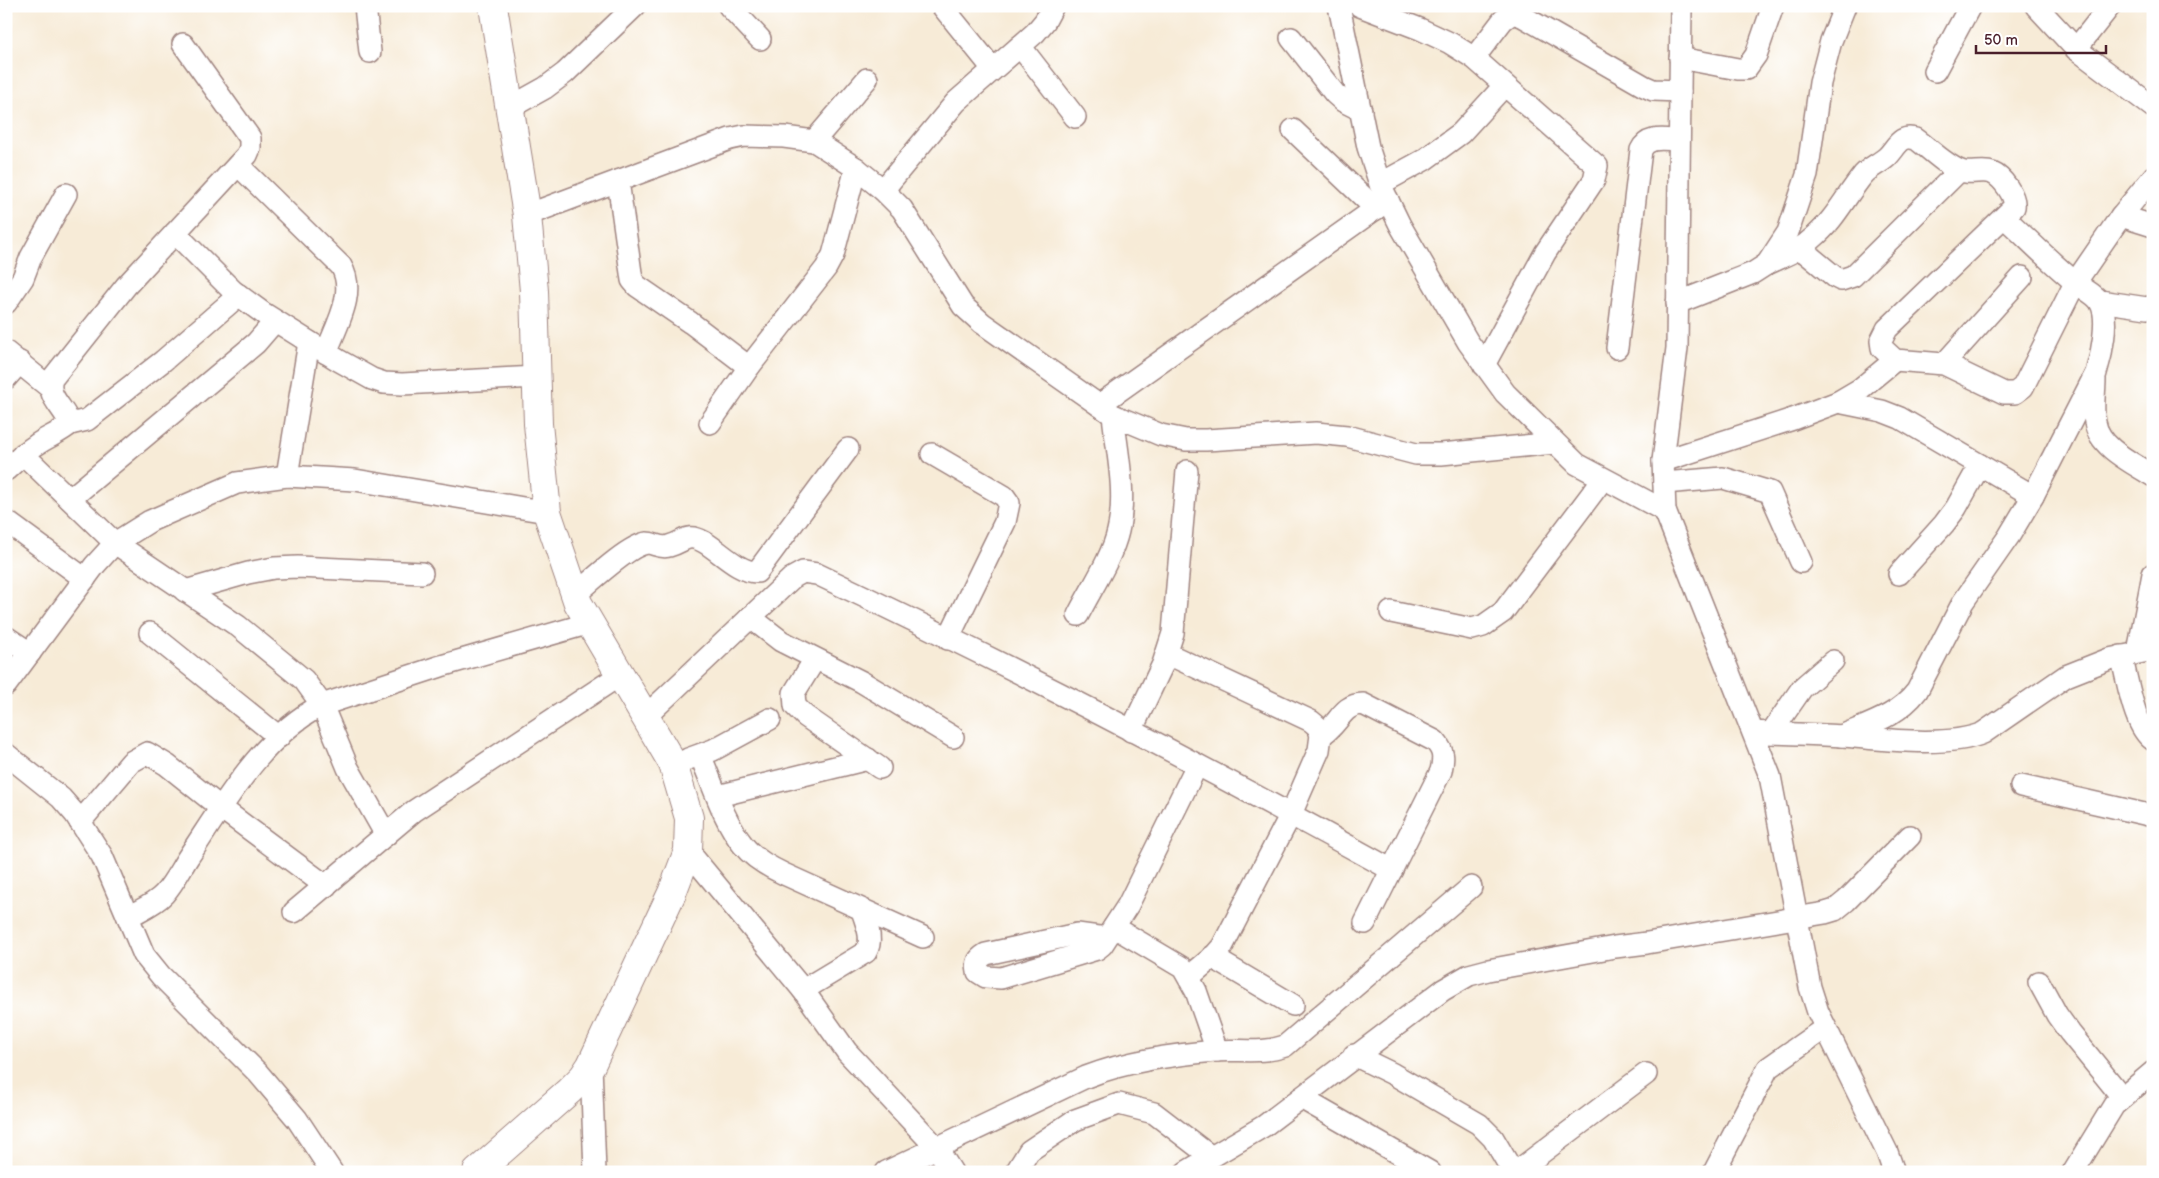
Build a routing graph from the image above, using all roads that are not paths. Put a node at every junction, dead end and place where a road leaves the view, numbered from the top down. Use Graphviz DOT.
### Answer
graph roads {
  1 [pos="365,6"];
  2 [pos="492,6"];
  3 [pos="635,6"];
  4 [pos="729,6"];
  5 [pos="942,6"];
  6 [pos="1054,6"];
  7 [pos="1339,6"];
  8 [pos="1360,6"];
  9 [pos="1681,6"];
  10 [pos="1773,6"];
  11 [pos="1845,6"];
  12 [pos="1970,6"];
  13 [pos="2036,6"];
  14 [pos="2110,6"];
  15 [pos="1291,38"];
  16 [pos="760,39"];
  17 [pos="183,44"];
  18 [pos="1020,46"];
  19 [pos="2076,48"];
  20 [pos="370,52"];
  21 [pos="1474,58"];
  22 [pos="1680,58"];
  23 [pos="993,69"];
  24 [pos="1935,71"];
  25 [pos="867,79"];
  26 [pos="1504,86"];
  27 [pos="1680,91"];
  28 [pos="2153,107"];
  29 [pos="509,108"];
  30 [pos="1361,110"];
  31 [pos="1075,117"];
  32 [pos="1293,130"];
  33 [pos="1679,140"];
  34 [pos="814,141"];
  35 [pos="238,165"];
  36 [pos="856,168"];
  37 [pos="1959,171"];
  38 [pos="2153,176"];
  39 [pos="618,181"];
  40 [pos="883,190"];
  41 [pos="66,194"];
  42 [pos="1381,198"];
  43 [pos="527,215"];
  44 [pos="2121,216"];
  45 [pos="2005,218"];
  46 [pos="2153,226"];
  47 [pos="175,233"];
  48 [pos="1801,249"];
  49 [pos="1767,264"];
  50 [pos="2022,277"];
  51 [pos="2075,283"];
  52 [pos="239,295"];
  53 [pos="2100,301"];
  54 [pos="6,303"];
  55 [pos="1677,303"];
  56 [pos="2153,306"];
  57 [pos="275,321"];
  58 [pos="317,348"];
  59 [pos="1617,348"];
  60 [pos="1895,360"];
  61 [pos="11,364"];
  62 [pos="1944,364"];
  63 [pos="1484,365"];
  64 [pos="749,367"];
  65 [pos="2096,373"];
  66 [pos="537,377"];
  67 [pos="50,387"];
  68 [pos="1838,402"];
  69 [pos="1106,410"];
  70 [pos="710,423"];
  71 [pos="70,424"];
  72 [pos="1554,442"];
  73 [pos="848,449"];
  74 [pos="24,454"];
  75 [pos="932,454"];
  76 [pos="1663,461"];
  77 [pos="1980,464"];
  78 [pos="6,470"];
  79 [pos="1187,471"];
  80 [pos="287,476"];
  81 [pos="2153,476"];
  82 [pos="1604,480"];
  83 [pos="1664,483"];
  84 [pos="2033,496"];
  85 [pos="70,499"];
  86 [pos="1665,511"];
  87 [pos="548,512"];
  88 [pos="6,522"];
  89 [pos="115,543"];
  90 [pos="1801,562"];
  91 [pos="422,573"];
  92 [pos="1899,574"];
  93 [pos="2153,574"];
  94 [pos="85,579"];
  95 [pos="185,591"];
  96 [pos="575,595"];
  97 [pos="1391,612"];
  98 [pos="1078,615"];
  99 [pos="750,618"];
  100 [pos="590,623"];
  101 [pos="150,633"];
  102 [pos="6,637"];
  103 [pos="948,639"];
  104 [pos="2138,652"];
  105 [pos="30,653"];
  106 [pos="1168,654"];
  107 [pos="816,659"];
  108 [pos="1833,661"];
  109 [pos="620,675"];
  110 [pos="6,685"];
  111 [pos="322,704"];
  112 [pos="645,717"];
  113 [pos="770,719"];
  114 [pos="1131,731"];
  115 [pos="1762,733"];
  116 [pos="1321,735"];
  117 [pos="1841,736"];
  118 [pos="279,737"];
  119 [pos="953,737"];
  120 [pos="2153,740"];
  121 [pos="6,754"];
  122 [pos="700,754"];
  123 [pos="673,764"];
  124 [pos="1197,765"];
  125 [pos="2021,786"];
  126 [pos="718,796"];
  127 [pos="221,808"];
  128 [pos="1291,814"];
  129 [pos="2153,816"];
  130 [pos="80,822"];
  131 [pos="386,835"];
  132 [pos="1910,836"];
  133 [pos="688,851"];
  134 [pos="1392,870"];
  135 [pos="326,886"];
  136 [pos="1470,887"];
  137 [pos="862,910"];
  138 [pos="294,912"];
  139 [pos="128,917"];
  140 [pos="1799,919"];
  141 [pos="1365,923"];
  142 [pos="1110,933"];
  143 [pos="923,937"];
  144 [pos="1212,957"];
  145 [pos="1189,977"];
  146 [pos="2039,982"];
  147 [pos="803,990"];
  148 [pos="1293,1005"];
  149 [pos="1825,1028"];
  150 [pos="1217,1051"];
  151 [pos="1354,1056"];
  152 [pos="591,1065"];
  153 [pos="2153,1072"];
  154 [pos="1646,1074"];
  155 [pos="2122,1097"];
  156 [pos="1301,1098"];
  157 [pos="937,1148"];
  158 [pos="1210,1156"];
  159 [pos="332,1172"];
  160 [pos="477,1172"];
  161 [pos="595,1172"];
  162 [pos="886,1172"];
  163 [pos="952,1172"];
  164 [pos="1016,1172"];
  165 [pos="1186,1172"];
  166 [pos="1430,1172"];
  167 [pos="1514,1172"];
  168 [pos="1714,1172"];
  169 [pos="1894,1172"];
  170 [pos="2074,1172"];
  1 -- 20 [label="street"];
  2 -- 29 [label="main road"];
  3 -- 29 [label="street"];
  4 -- 16 [label="street"];
  5 -- 23 [label="street"];
  6 -- 18 [label="street"];
  7 -- 30 [label="street"];
  8 -- 21 [label="street"];
  9 -- 22 [label="street"];
  10 -- 22 [label="street"];
  11 -- 49 [label="street"];
  12 -- 24 [label="street"];
  13 -- 19 [label="street"];
  14 -- 19 [label="street"];
  15 -- 30 [label="street"];
  17 -- 35 [label="street"];
  18 -- 23 [label="street"];
  18 -- 31 [label="street"];
  19 -- 28 [label="street"];
  21 -- 26 [label="street"];
  21 -- 27 [label="street"];
  22 -- 27 [label="street"];
  23 -- 40 [label="street"];
  25 -- 34 [label="street"];
  26 -- 42 [label="street"];
  26 -- 63 [label="street"];
  27 -- 33 [label="street"];
  29 -- 43 [label="main road"];
  30 -- 42 [label="street"];
  32 -- 42 [label="street"];
  33 -- 55 [label="street"];
  33 -- 59 [label="street"];
  34 -- 36 [label="street"];
  34 -- 39 [label="street"];
  35 -- 47 [label="street"];
  35 -- 58 [label="street"];
  36 -- 40 [label="street"];
  36 -- 64 [label="street"];
  37 -- 45 [label="street"];
  37 -- 48 [label="street"];
  37 -- 48 [label="street"];
  38 -- 44 [label="street"];
  39 -- 43 [label="street"];
  39 -- 64 [label="street"];
  40 -- 69 [label="street"];
  41 -- 54 [label="street"];
  42 -- 63 [label="street"];
  42 -- 69 [label="street"];
  43 -- 66 [label="main road"];
  44 -- 46 [label="street"];
  44 -- 51 [label="street"];
  45 -- 51 [label="street"];
  45 -- 60 [label="street"];
  47 -- 52 [label="street"];
  47 -- 67 [label="street"];
  48 -- 49 [label="street"];
  49 -- 55 [label="street"];
  50 -- 62 [label="street"];
  51 -- 53 [label="street"];
  51 -- 62 [label="street"];
  52 -- 57 [label="street"];
  52 -- 71 [label="street"];
  53 -- 56 [label="street"];
  53 -- 65 [label="street"];
  55 -- 76 [label="street"];
  57 -- 58 [label="street"];
  57 -- 85 [label="street"];
  58 -- 66 [label="street"];
  58 -- 80 [label="street"];
  60 -- 62 [label="street"];
  60 -- 68 [label="street"];
  61 -- 67 [label="street"];
  63 -- 72 [label="street"];
  64 -- 70 [label="street"];
  65 -- 81 [label="street"];
  65 -- 84 [label="street"];
  66 -- 87 [label="main road"];
  67 -- 71 [label="street"];
  68 -- 76 [label="street"];
  68 -- 77 [label="street"];
  69 -- 72 [label="street"];
  69 -- 98 [label="street"];
  71 -- 74 [label="street"];
  72 -- 82 [label="street"];
  73 -- 96 [label="street"];
  74 -- 78 [label="street"];
  74 -- 85 [label="street"];
  75 -- 103 [label="street"];
  76 -- 83 [label="street"];
  77 -- 84 [label="street"];
  77 -- 92 [label="street"];
  79 -- 106 [label="street"];
  80 -- 87 [label="street"];
  80 -- 89 [label="street"];
  82 -- 86 [label="street"];
  82 -- 97 [label="street"];
  83 -- 86 [label="street"];
  83 -- 90 [label="street"];
  84 -- 117 [label="street"];
  85 -- 89 [label="street"];
  86 -- 115 [label="street"];
  87 -- 96 [label="main road"];
  88 -- 94 [label="street"];
  89 -- 94 [label="street"];
  89 -- 95 [label="street"];
  91 -- 95 [label="street"];
  93 -- 104 [label="street"];
  94 -- 105 [label="street"];
  95 -- 111 [label="street"];
  96 -- 100 [label="main road"];
  99 -- 103 [label="street"];
  99 -- 107 [label="street"];
  99 -- 112 [label="street"];
  100 -- 109 [label="main road"];
  100 -- 111 [label="street"];
  101 -- 118 [label="street"];
  102 -- 105 [label="street"];
  103 -- 114 [label="street"];
  104 -- 117 [label="street"];
  104 -- 120 [label="street"];
  105 -- 110 [label="street"];
  106 -- 114 [label="street"];
  106 -- 116 [label="street"];
  107 -- 119 [label="street"];
  107 -- 126 [label="street"];
  108 -- 115 [label="street"];
  109 -- 112 [label="main road"];
  109 -- 131 [label="street"];
  111 -- 118 [label="street"];
  111 -- 131 [label="street"];
  112 -- 123 [label="main road"];
  113 -- 122 [label="street"];
  114 -- 124 [label="street"];
  115 -- 117 [label="street"];
  115 -- 140 [label="street"];
  116 -- 128 [label="street"];
  116 -- 134 [label="street"];
  118 -- 127 [label="street"];
  121 -- 130 [label="street"];
  122 -- 123 [label="street"];
  122 -- 126 [label="street"];
  123 -- 133 [label="main road"];
  124 -- 128 [label="street"];
  124 -- 142 [label="street"];
  125 -- 129 [label="street"];
  126 -- 137 [label="street"];
  127 -- 130 [label="street"];
  127 -- 135 [label="street"];
  127 -- 139 [label="street"];
  128 -- 134 [label="street"];
  128 -- 144 [label="street"];
  130 -- 139 [label="street"];
  131 -- 135 [label="street"];
  132 -- 140 [label="street"];
  133 -- 147 [label="street"];
  133 -- 152 [label="main road"];
  134 -- 141 [label="street"];
  135 -- 138 [label="street"];
  136 -- 150 [label="street"];
  137 -- 143 [label="street"];
  137 -- 147 [label="street"];
  139 -- 159 [label="street"];
  140 -- 149 [label="street"];
  140 -- 151 [label="street"];
  142 -- 142 [label="street"];
  142 -- 145 [label="street"];
  144 -- 145 [label="street"];
  144 -- 148 [label="street"];
  145 -- 150 [label="street"];
  146 -- 155 [label="street"];
  147 -- 157 [label="street"];
  149 -- 168 [label="street"];
  149 -- 169 [label="street"];
  150 -- 157 [label="street"];
  151 -- 156 [label="street"];
  151 -- 167 [label="street"];
  152 -- 160 [label="main road"];
  152 -- 161 [label="street"];
  153 -- 155 [label="street"];
  154 -- 167 [label="street"];
  155 -- 170 [label="street"];
  156 -- 158 [label="street"];
  156 -- 166 [label="street"];
  157 -- 162 [label="street"];
  157 -- 163 [label="street"];
  158 -- 164 [label="street"];
  158 -- 165 [label="street"];
}
